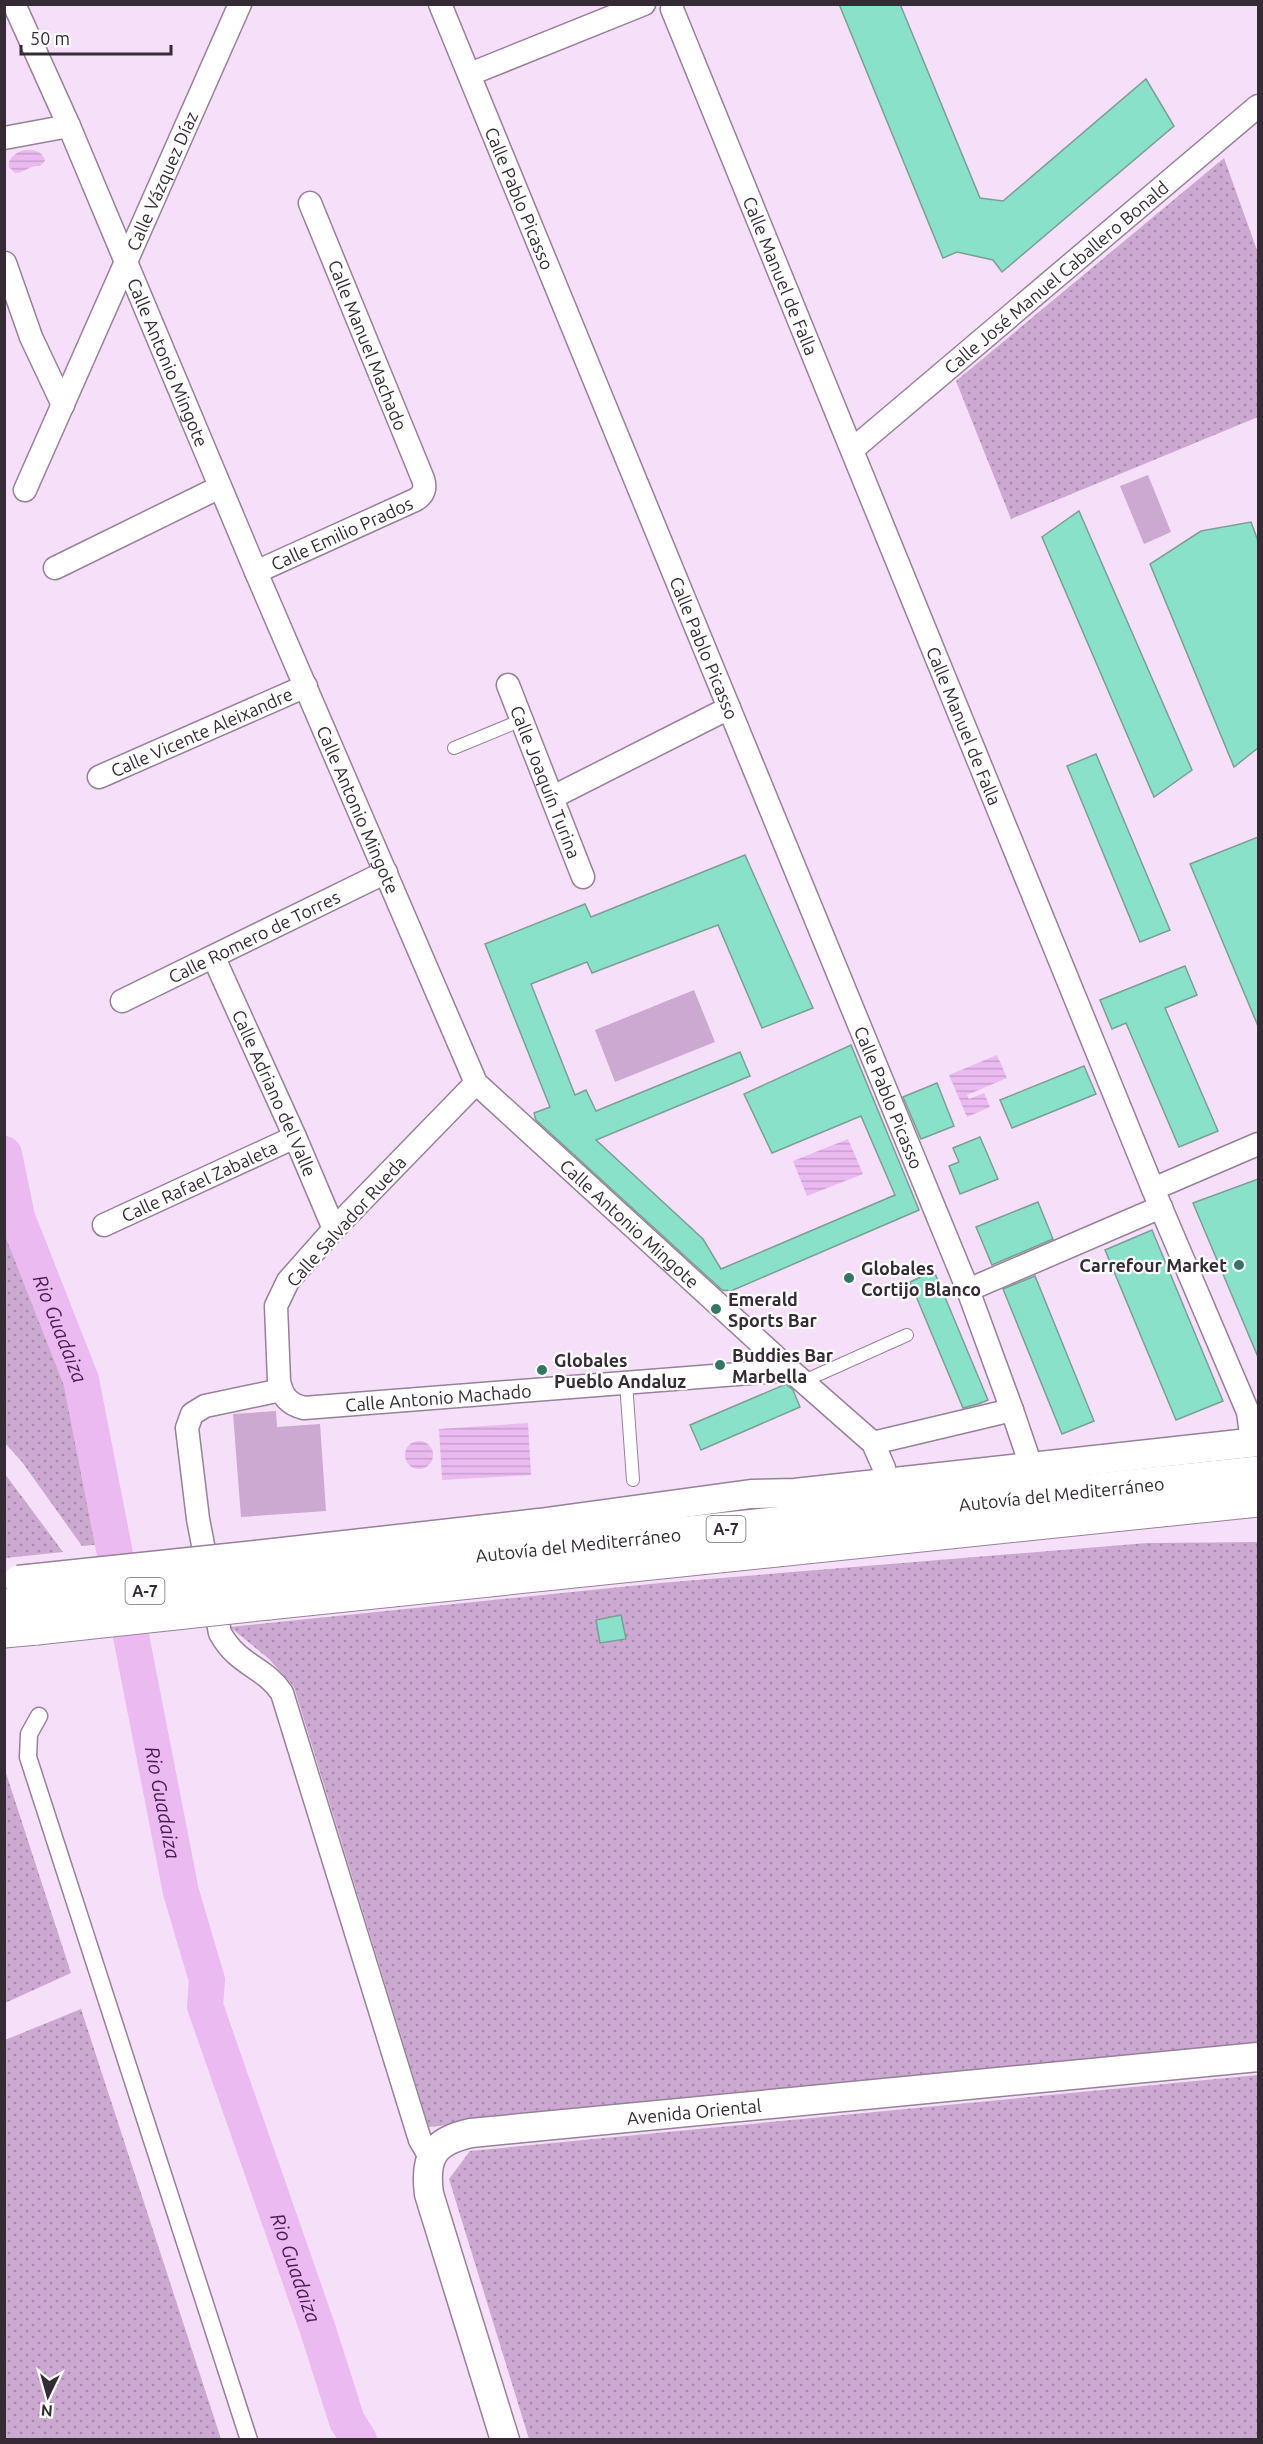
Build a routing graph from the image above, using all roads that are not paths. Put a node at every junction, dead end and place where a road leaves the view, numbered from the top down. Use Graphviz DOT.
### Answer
graph roads {
  1 [pos="14,4"];
  2 [pos="440,4"];
  3 [pos="644,4"];
  4 [pos="235,6"];
  5 [pos="668,6"];
  6 [pos="470,74"];
  7 [pos="1258,106"];
  8 [pos="69,126"];
  9 [pos="4,138"];
  10 [pos="309,203"];
  11 [pos="5,263"];
  12 [pos="126,265"];
  13 [pos="63,405"];
  14 [pos="853,449"];
  15 [pos="220,487"];
  16 [pos="425,489"];
  17 [pos="25,490"];
  18 [pos="55,568"];
  19 [pos="256,572"];
  20 [pos="508,685"];
  21 [pos="306,686"];
  22 [pos="729,708"];
  23 [pos="522,720"];
  24 [pos="454,748"];
  25 [pos="99,777"];
  26 [pos="553,797"];
  27 [pos="387,872"];
  28 [pos="583,877"];
  29 [pos="214,958"];
  30 [pos="122,1001"];
  31 [pos="476,1083"];
  32 [pos="296,1137"];
  33 [pos="1258,1144"];
  34 [pos="1157,1198"];
  35 [pos="104,1225"];
  36 [pos="334,1230"];
  37 [pos="968,1290"];
  38 [pos="907,1335"];
  39 [pos="797,1376"];
  40 [pos="626,1383"];
  41 [pos="281,1390"];
  42 [pos="1012,1410"];
  43 [pos="873,1443"];
  44 [pos="1257,1454"];
  45 [pos="1028,1468"];
  46 [pos="633,1480"];
  47 [pos="885,1484"];
  48 [pos="1258,1500"];
  49 [pos="1083,1520"];
  50 [pos="1258,1522"];
  51 [pos="262,1579"];
  52 [pos="16,1610"];
  53 [pos="39,1716"];
  54 [pos="1258,2057"];
  55 [pos="430,2157"];
  56 [pos="249,2439"];
  57 [pos="505,2439"];
  1 -- 8 [label="street, Calle Antonio Mingote"];
  2 -- 6 [label="street, Calle Pablo Picasso"];
  3 -- 6 [label="street"];
  4 -- 12 [label="street, Calle Vázquez Díaz"];
  5 -- 14 [label="street, Calle Manuel de Falla"];
  6 -- 22 [label="street, Calle Pablo Picasso"];
  7 -- 14 [label="street, Calle José Manuel Caballero Bonald"];
  8 -- 9 [label="street"];
  8 -- 12 [label="street, Calle Antonio Mingote"];
  10 -- 16 [label="street, Calle Manuel Machado"];
  11 -- 13 [label="street"];
  12 -- 13 [label="street, Calle Vázquez Díaz"];
  12 -- 15 [label="street, Calle Antonio Mingote"];
  13 -- 17 [label="street, Calle Vázquez Díaz"];
  14 -- 34 [label="street, Calle Manuel de Falla"];
  15 -- 18 [label="street"];
  15 -- 19 [label="street, Calle Antonio Mingote"];
  16 -- 19 [label="street, Calle Emilio Prados"];
  19 -- 21 [label="street, Calle Antonio Mingote"];
  20 -- 23 [label="street, Calle Joaquín Turina"];
  21 -- 25 [label="street, Calle Vicente Aleixandre"];
  21 -- 27 [label="street, Calle Antonio Mingote"];
  22 -- 26 [label="street"];
  22 -- 37 [label="street, Calle Pablo Picasso"];
  23 -- 24 [label="lane"];
  23 -- 26 [label="street, Calle Joaquín Turina"];
  26 -- 28 [label="street, Calle Joaquín Turina"];
  27 -- 29 [label="street, Calle Romero de Torres"];
  27 -- 31 [label="street, Calle Antonio Mingote"];
  29 -- 30 [label="street, Calle Romero de Torres"];
  29 -- 32 [label="street, Calle Adriano del Valle"];
  31 -- 36 [label="street, Calle Salvador Rueda"];
  31 -- 39 [label="street, Calle Antonio Mingote"];
  32 -- 35 [label="street, Calle Rafael Zabaleta"];
  32 -- 36 [label="street, Calle Adriano del Valle"];
  33 -- 34 [label="street"];
  34 -- 37 [label="street"];
  34 -- 44 [label="street, Calle Manuel de Falla"];
  36 -- 41 [label="street, Calle Salvador Rueda"];
  37 -- 42 [label="street, Calle Pablo Picasso"];
  38 -- 39 [label="lane"];
  39 -- 40 [label="street, Calle Antonio Machado"];
  39 -- 43 [label="street, Calle Antonio Mingote"];
  40 -- 41 [label="street, Calle Antonio Machado"];
  40 -- 46 [label="lane"];
  41 -- 55 [label="street"];
  42 -- 43 [label="street"];
  42 -- 45 [label="street, Calle Pablo Picasso"];
  43 -- 47 [label="street, Calle Antonio Mingote"];
  44 -- 45 [label="street"];
  44 -- 51 [label="highway, Autovía del Mediterráneo / A-7"];
  45 -- 47 [label="street"];
  47 -- 51 [label="street"];
  48 -- 49 [label="highway, Autovía del Mediterráneo / A-7"];
  49 -- 50 [label="highway"];
  49 -- 51 [label="highway, Autovía del Mediterráneo / A-7"];
  51 -- 52 [label="highway, Autovía del Mediterráneo / A-7, bridge"];
  51 -- 52 [label="street, bridge"];
  53 -- 56 [label="street"];
  54 -- 55 [label="street, Avenida Oriental"];
  55 -- 57 [label="street"];
}
